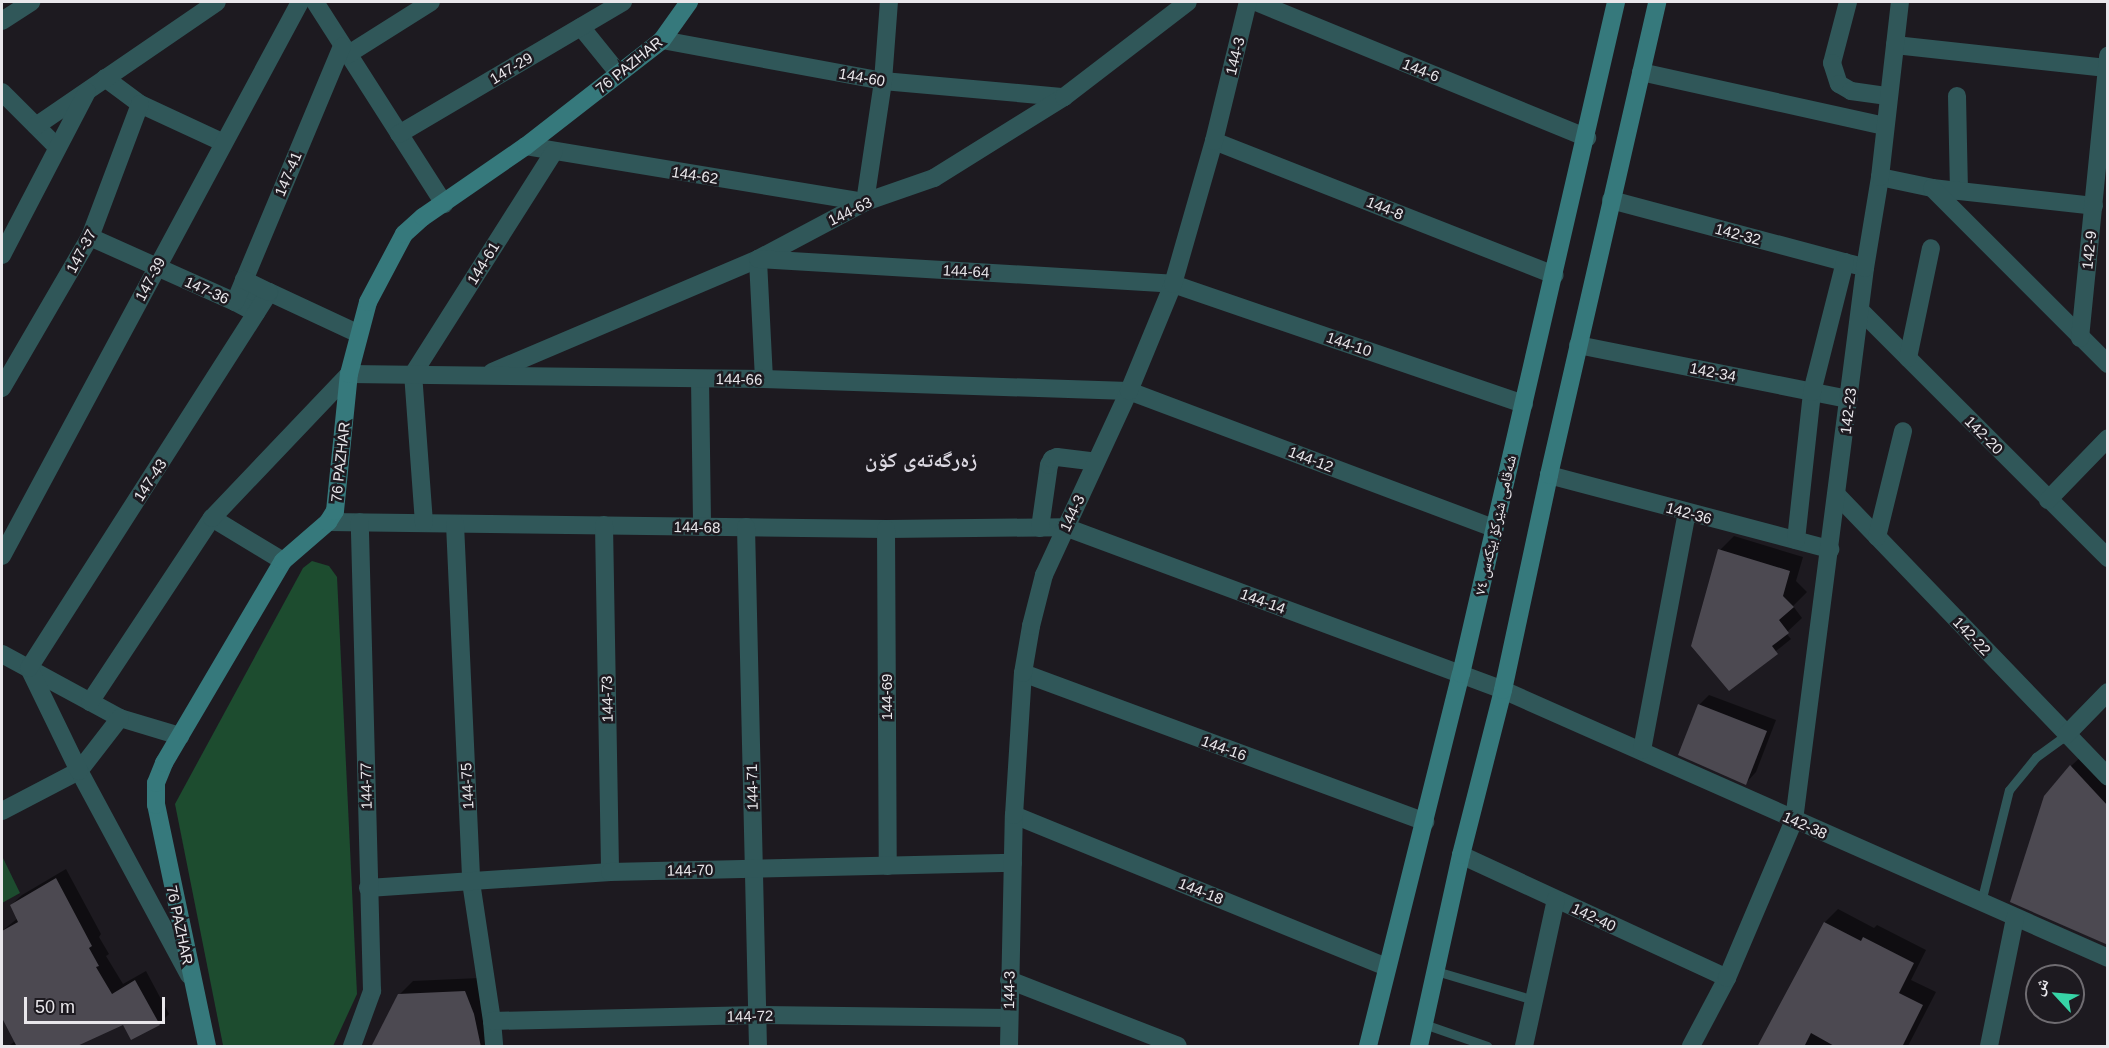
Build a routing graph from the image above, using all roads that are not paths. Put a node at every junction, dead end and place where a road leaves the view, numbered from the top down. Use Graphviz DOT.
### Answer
graph roads {
  1 [pos="31,2"];
  2 [pos="217,2"];
  3 [pos="300,2"];
  4 [pos="315,2"];
  5 [pos="431,2"];
  6 [pos="623,2"];
  7 [pos="689,2"];
  8 [pos="889,2"];
  9 [pos="1188,2"];
  10 [pos="1248,2"];
  11 [pos="1256,2"];
  12 [pos="1616,2"];
  13 [pos="1657,2"];
  14 [pos="1848,2"];
  15 [pos="1900,2"];
  16 [pos="2,21"];
  17 [pos="581,27"];
  18 [pos="662,40"];
  19 [pos="1895,45"];
  20 [pos="345,50"];
  21 [pos="2108,55"];
  22 [pos="2107,68"];
  23 [pos="1641,72"];
  24 [pos="619,74"];
  25 [pos="883,81"];
  26 [pos="97,83"];
  27 [pos="2,92"];
  28 [pos="1888,96"];
  29 [pos="1957,96"];
  30 [pos="1064,97"];
  31 [pos="140,104"];
  32 [pos="36,126"];
  33 [pos="1884,126"];
  34 [pos="399,135"];
  35 [pos="1587,138"];
  36 [pos="1214,141"];
  37 [pos="222,142"];
  38 [pos="526,146"];
  39 [pos="57,147"];
  40 [pos="554,152"];
  41 [pos="1880,177"];
  42 [pos="1932,188"];
  43 [pos="1959,191"];
  44 [pos="1611,200"];
  45 [pos="865,202"];
  46 [pos="444,204"];
  47 [pos="2094,206"];
  48 [pos="90,237"];
  49 [pos="1931,248"];
  50 [pos="2,255"];
  51 [pos="758,259"];
  52 [pos="1845,262"];
  53 [pos="156,268"];
  54 [pos="1865,268"];
  55 [pos="1555,275"];
  56 [pos="244,280"];
  57 [pos="1173,284"];
  58 [pos="270,291"];
  59 [pos="247,304"];
  60 [pos="1860,310"];
  61 [pos="357,333"];
  62 [pos="2080,338"];
  63 [pos="1578,345"];
  64 [pos="1908,358"];
  65 [pos="2107,361"];
  66 [pos="349,374"];
  67 [pos="413,374"];
  68 [pos="485,375"];
  69 [pos="700,379"];
  70 [pos="764,379"];
  71 [pos="2,388"];
  72 [pos="1129,391"];
  73 [pos="1812,392"];
  74 [pos="1849,399"];
  75 [pos="1524,404"];
  76 [pos="1903,431"];
  77 [pos="2108,438"];
  78 [pos="1096,462"];
  79 [pos="1549,475"];
  80 [pos="1837,495"];
  81 [pos="2048,500"];
  82 [pos="1687,512"];
  83 [pos="212,518"];
  84 [pos="328,522"];
  85 [pos="360,522"];
  86 [pos="424,523"];
  87 [pos="455,524"];
  88 [pos="604,525"];
  89 [pos="702,527"];
  90 [pos="746,527"];
  91 [pos="1040,528"];
  92 [pos="1065,528"];
  93 [pos="1493,528"];
  94 [pos="886,529"];
  95 [pos="1877,537"];
  96 [pos="1796,540"];
  97 [pos="1830,549"];
  98 [pos="2,556"];
  99 [pos="2108,558"];
  100 [pos="283,561"];
  101 [pos="2,654"];
  102 [pos="29,668"];
  103 [pos="1023,673"];
  104 [pos="1461,674"];
  105 [pos="1503,690"];
  106 [pos="2108,692"];
  107 [pos="90,702"];
  108 [pos="120,718"];
  109 [pos="2066,735"];
  110 [pos="180,736"];
  111 [pos="1642,750"];
  112 [pos="79,771"];
  113 [pos="2108,777"];
  114 [pos="2,811"];
  115 [pos="1014,815"];
  116 [pos="1794,820"];
  117 [pos="1425,822"];
  118 [pos="1461,855"];
  119 [pos="1013,863"];
  120 [pos="888,866"];
  121 [pos="754,868"];
  122 [pos="610,872"];
  123 [pos="471,882"];
  124 [pos="368,888"];
  125 [pos="1556,899"];
  126 [pos="1981,902"];
  127 [pos="2015,918"];
  128 [pos="2108,958"];
  129 [pos="1387,967"];
  130 [pos="1436,970"];
  131 [pos="1727,978"];
  132 [pos="192,979"];
  133 [pos="1009,980"];
  134 [pos="1534,1000"];
  135 [pos="758,1015"];
  136 [pos="1008,1018"];
  137 [pos="492,1022"];
  138 [pos="1424,1024"];
  139 [pos="207,1047"];
  140 [pos="352,1047"];
  141 [pos="494,1047"];
  142 [pos="758,1047"];
  143 [pos="1009,1047"];
  144 [pos="1178,1047"];
  145 [pos="1368,1047"];
  146 [pos="1419,1047"];
  147 [pos="1487,1047"];
  148 [pos="1524,1047"];
  149 [pos="1691,1047"];
  150 [pos="1989,1047"];
  1 -- 16 [label="street"];
  2 -- 26 [label="street"];
  3 -- 37 [label="street, 147-39"];
  4 -- 20 [label="street"];
  5 -- 20 [label="street"];
  6 -- 17 [label="street, 147-29"];
  7 -- 18 [label="street, 76 PAZHAR"];
  8 -- 25 [label="street"];
  9 -- 30 [label="street, 144-63"];
  10 -- 36 [label="street, 144-3"];
  11 -- 35 [label="street, 144-6"];
  12 -- 35 [label="street, شەقامی شێرکۆ بێکەس ٧٤"];
  13 -- 23 [label="street"];
  14 -- 28 [label="street"];
  15 -- 19 [label="street, 142-23"];
  17 -- 24 [label="street"];
  17 -- 34 [label="street, 147-29"];
  18 -- 24 [label="street, 76 PAZHAR"];
  18 -- 25 [label="street, 144-60"];
  19 -- 22 [label="street"];
  19 -- 28 [label="street, 142-23"];
  20 -- 34 [label="street"];
  20 -- 56 [label="street, 147-41"];
  21 -- 22 [label="street, 142-9"];
  22 -- 47 [label="street, 142-9"];
  23 -- 33 [label="street"];
  23 -- 44 [label="street"];
  24 -- 38 [label="street, 76 PAZHAR"];
  25 -- 30 [label="street, 144-60"];
  25 -- 45 [label="street"];
  26 -- 31 [label="street"];
  26 -- 32 [label="street"];
  26 -- 39 [label="street"];
  27 -- 32 [label="street"];
  28 -- 33 [label="street, 142-23"];
  29 -- 43 [label="street"];
  30 -- 45 [label="street, 144-63"];
  31 -- 37 [label="street"];
  31 -- 48 [label="street, 147-37"];
  32 -- 39 [label="street"];
  33 -- 41 [label="street, 142-23"];
  34 -- 46 [label="street"];
  35 -- 55 [label="street, شەقامی شێرکۆ بێکەس ٧٤"];
  36 -- 55 [label="street, 144-8"];
  36 -- 57 [label="street, 144-3"];
  37 -- 53 [label="street, 147-39"];
  38 -- 40 [label="street, 144-62"];
  38 -- 46 [label="street, 76 PAZHAR"];
  39 -- 50 [label="street"];
  40 -- 45 [label="street, 144-62"];
  40 -- 67 [label="street, 144-61"];
  41 -- 42 [label="street"];
  41 -- 54 [label="street, 142-23"];
  42 -- 43 [label="street"];
  42 -- 62 [label="street"];
  43 -- 47 [label="street"];
  44 -- 52 [label="street, 142-32"];
  44 -- 63 [label="street"];
  45 -- 51 [label="street, 144-63"];
  46 -- 61 [label="street, 76 PAZHAR"];
  47 -- 62 [label="street, 142-9"];
  48 -- 53 [label="street, 147-36"];
  48 -- 71 [label="street, 147-37"];
  49 -- 64 [label="street"];
  51 -- 57 [label="street, 144-64"];
  51 -- 68 [label="street, 144-63"];
  51 -- 70 [label="street"];
  52 -- 54 [label="street, 142-32"];
  52 -- 73 [label="street"];
  53 -- 59 [label="street, 147-36"];
  53 -- 98 [label="street, 147-39"];
  54 -- 60 [label="street, 142-23"];
  55 -- 75 [label="street, شەقامی شێرکۆ بێکەس ٧٤"];
  56 -- 58 [label="street"];
  56 -- 59 [label="street"];
  57 -- 72 [label="street, 144-3"];
  57 -- 75 [label="street, 144-10"];
  58 -- 59 [label="street, 147-36"];
  58 -- 61 [label="street"];
  59 -- 102 [label="street, 147-43"];
  60 -- 64 [label="street, 142-20"];
  60 -- 74 [label="street, 142-23"];
  61 -- 66 [label="street, 76 PAZHAR"];
  62 -- 65 [label="street"];
  63 -- 73 [label="street, 142-34"];
  63 -- 79 [label="street"];
  64 -- 81 [label="street, 142-20"];
  66 -- 67 [label="street, 144-66"];
  66 -- 83 [label="street"];
  66 -- 84 [label="street, 76 PAZHAR"];
  67 -- 68 [label="street, 144-66"];
  67 -- 86 [label="street"];
  68 -- 69 [label="street, 144-66"];
  69 -- 70 [label="street, 144-66"];
  69 -- 89 [label="street"];
  70 -- 72 [label="street, 144-66"];
  72 -- 78 [label="street, 144-3"];
  72 -- 93 [label="street, 144-12"];
  73 -- 74 [label="street, 142-34"];
  73 -- 96 [label="street"];
  74 -- 80 [label="street, 142-23"];
  75 -- 93 [label="street, شەقامی شێرکۆ بێکەس ٧٤"];
  76 -- 95 [label="street"];
  77 -- 81 [label="street"];
  78 -- 91 [label="street"];
  78 -- 92 [label="street, 144-3"];
  79 -- 82 [label="street, 142-36"];
  79 -- 105 [label="street"];
  80 -- 95 [label="street, 142-22"];
  80 -- 97 [label="street, 142-23"];
  81 -- 99 [label="street, 142-20"];
  82 -- 96 [label="street, 142-36"];
  82 -- 111 [label="street"];
  83 -- 100 [label="street"];
  83 -- 107 [label="street"];
  84 -- 85 [label="street, 144-68"];
  84 -- 100 [label="street, 76 PAZHAR"];
  85 -- 86 [label="street, 144-68"];
  85 -- 124 [label="street, 144-77"];
  86 -- 87 [label="street, 144-68"];
  87 -- 88 [label="street, 144-68"];
  87 -- 123 [label="street, 144-75"];
  88 -- 89 [label="street, 144-68"];
  88 -- 122 [label="street, 144-73"];
  89 -- 90 [label="street, 144-68"];
  90 -- 94 [label="street, 144-68"];
  90 -- 121 [label="street, 144-71"];
  91 -- 92 [label="street, 144-68"];
  91 -- 94 [label="street, 144-68"];
  92 -- 103 [label="street, 144-3"];
  92 -- 104 [label="street, 144-14"];
  93 -- 104 [label="street, شەقامی شێرکۆ بێکەس ٧٤"];
  94 -- 120 [label="street, 144-69"];
  95 -- 109 [label="street, 142-22"];
  96 -- 97 [label="street, 142-36"];
  97 -- 116 [label="street, 142-23"];
  100 -- 110 [label="street, 76 PAZHAR"];
  101 -- 102 [label="street"];
  102 -- 107 [label="street"];
  102 -- 112 [label="street"];
  103 -- 115 [label="street, 144-3"];
  103 -- 117 [label="street, 144-16"];
  104 -- 105 [label="street, 144-14"];
  104 -- 117 [label="street, شەقامی شێرکۆ بێکەس ٧٤"];
  105 -- 111 [label="street, 142-38"];
  105 -- 118 [label="street"];
  106 -- 109 [label="street"];
  107 -- 108 [label="street"];
  108 -- 110 [label="street"];
  108 -- 112 [label="street"];
  109 -- 113 [label="street, 142-22"];
  109 -- 126 [label="lane"];
  110 -- 132 [label="street, 76 PAZHAR"];
  111 -- 116 [label="street, 142-38"];
  112 -- 114 [label="street"];
  112 -- 132 [label="street"];
  115 -- 119 [label="street, 144-3"];
  115 -- 129 [label="street, 144-18"];
  116 -- 126 [label="street, 142-38"];
  116 -- 131 [label="street, 142-23"];
  117 -- 129 [label="street, شەقامی شێرکۆ بێکەس ٧٤"];
  118 -- 125 [label="street, 142-40"];
  118 -- 130 [label="street"];
  119 -- 120 [label="street, 144-70"];
  119 -- 133 [label="street, 144-3"];
  120 -- 121 [label="street, 144-70"];
  121 -- 122 [label="street, 144-70"];
  121 -- 135 [label="street, 144-71"];
  122 -- 123 [label="street, 144-70"];
  123 -- 124 [label="street, 144-70"];
  123 -- 137 [label="street, 144-75"];
  124 -- 140 [label="street, 144-77"];
  125 -- 131 [label="street, 142-40"];
  125 -- 134 [label="street"];
  126 -- 127 [label="street, 142-38"];
  127 -- 128 [label="street, 142-38"];
  127 -- 150 [label="street"];
  129 -- 145 [label="street, شەقامی شێرکۆ بێکەس ٧٤"];
  130 -- 134 [label="lane"];
  130 -- 138 [label="street"];
  131 -- 149 [label="street, 142-23"];
  132 -- 139 [label="street, 76 PAZHAR"];
  133 -- 136 [label="street, 144-3"];
  133 -- 144 [label="street"];
  134 -- 148 [label="street"];
  135 -- 136 [label="street, 144-72"];
  135 -- 137 [label="street, 144-72"];
  135 -- 142 [label="street, 144-71"];
  136 -- 143 [label="street, 144-3"];
  137 -- 141 [label="street, 144-75"];
  138 -- 146 [label="street"];
  138 -- 147 [label="lane"];
}
